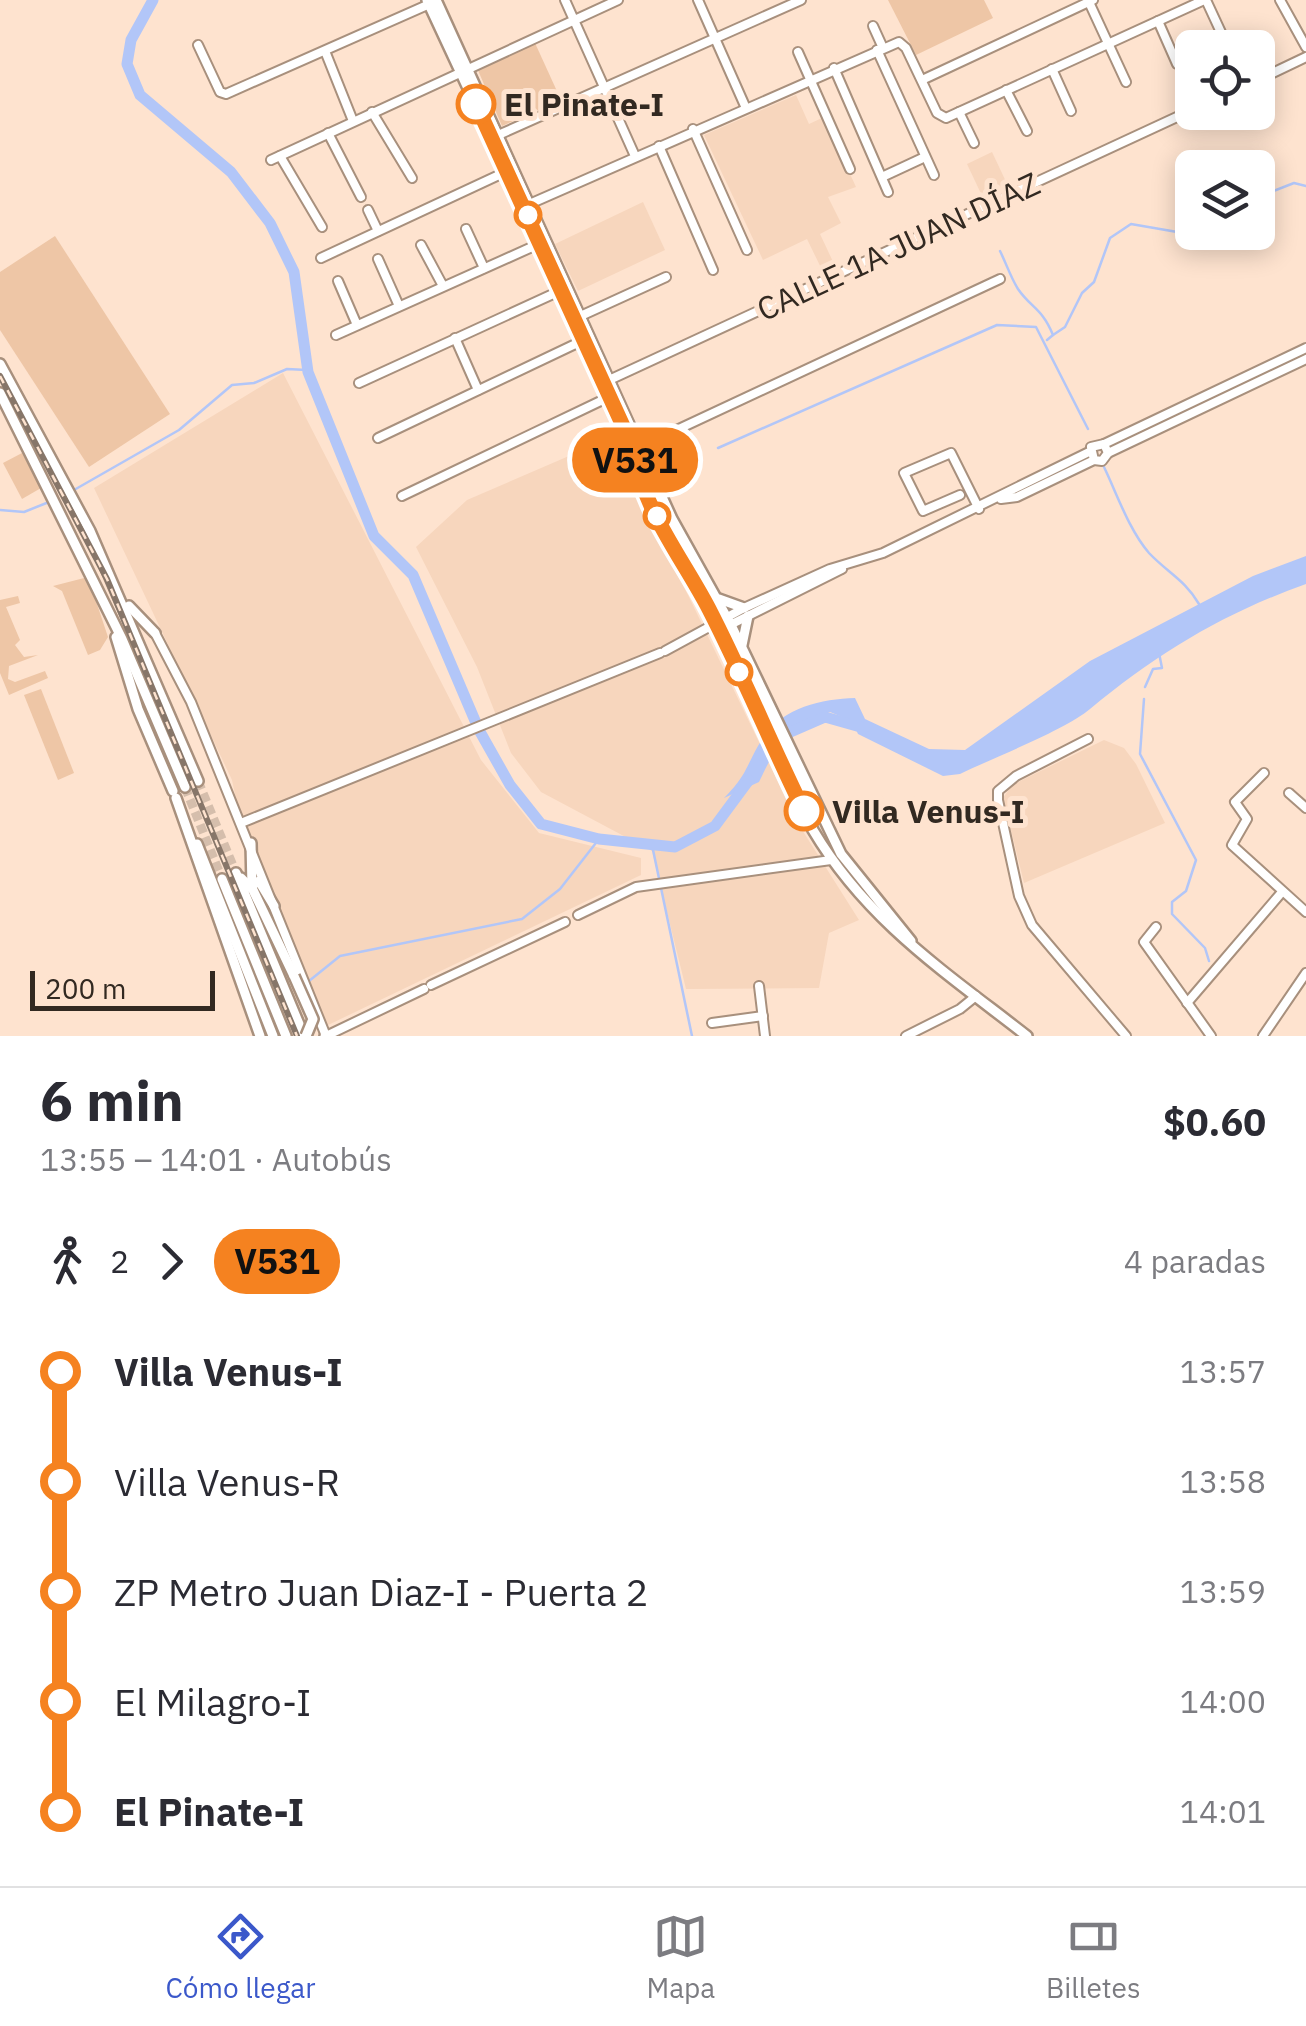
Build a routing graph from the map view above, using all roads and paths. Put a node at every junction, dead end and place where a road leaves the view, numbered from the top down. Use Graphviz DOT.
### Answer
graph roads {
  1 [pos="565,0"];
  2 [pos="618,0"];
  3 [pos="698,0"];
  4 [pos="801,0"];
  5 [pos="1205,0"];
  6 [pos="1280,0"];
  7 [pos="433,1"];
  8 [pos="1090,1"];
  9 [pos="574,19"];
  10 [pos="1158,22"];
  11 [pos="873,26"];
  12 [pos="1219,30"];
  13 [pos="716,38"];
  14 [pos="1109,43"];
  15 [pos="198,45"];
  16 [pos="1306,47"];
  17 [pos="880,49"];
  18 [pos="326,51"];
  19 [pos="798,52"];
  20 [pos="1306,57"];
  21 [pos="1175,60"];
  22 [pos="834,68"];
  23 [pos="464,69"];
  24 [pos="1052,69"];
  25 [pos="1275,72"];
  26 [pos="810,78"];
  27 [pos="922,80"];
  28 [pos="1126,82"];
  29 [pos="606,88"];
  30 [pos="1006,90"];
  31 [pos="746,106"];
  32 [pos="1071,110"];
  33 [pos="372,112"];
  34 [pos="960,112"];
  35 [pos="1175,118"];
  36 [pos="353,121"];
  37 [pos="693,130"];
  38 [pos="1026,131"];
  39 [pos="328,133"];
  40 [pos="495,136"];
  41 [pos="974,144"];
  42 [pos="658,146"];
  43 [pos="635,156"];
  44 [pos="925,157"];
  45 [pos="850,169"];
  46 [pos="510,170"];
  47 [pos="934,174"];
  48 [pos="882,177"];
  49 [pos="412,178"];
  50 [pos="888,192"];
  51 [pos="361,196"];
  52 [pos="527,205"];
  53 [pos="368,210"];
  54 [pos="322,227"];
  55 [pos="466,229"];
  56 [pos="378,232"];
  57 [pos="543,242"];
  58 [pos="421,244"];
  59 [pos="746,250"];
  60 [pos="321,258"];
  61 [pos="378,259"];
  62 [pos="484,268"];
  63 [pos="713,270"];
  64 [pos="666,277"];
  65 [pos="1000,279"];
  66 [pos="338,280"];
  67 [pos="444,286"];
  68 [pos="565,288"];
  69 [pos="399,306"];
  70 [pos="578,317"];
  71 [pos="358,325"];
  72 [pos="336,334"];
  73 [pos="455,338"];
  74 [pos="587,338"];
  75 [pos="1306,348"];
  76 [pos="1306,359"];
  77 [pos="0,364"];
  78 [pos="606,381"];
  79 [pos="360,383"];
  80 [pos="478,390"];
  81 [pos="0,393"];
  82 [pos="609,396"];
  83 [pos="378,438"];
  84 [pos="637,449"];
  85 [pos="1106,449"];
  86 [pos="1091,456"];
  87 [pos="960,495"];
  88 [pos="402,496"];
  89 [pos="979,510"];
  90 [pos="119,594"];
  91 [pos="714,596"];
  92 [pos="106,606"];
  93 [pos="746,612"];
  94 [pos="729,621"];
  95 [pos="718,627"];
  96 [pos="155,633"];
  97 [pos="742,648"];
  98 [pos="138,709"];
  99 [pos="1088,739"];
  100 [pos="170,752"];
  101 [pos="1264,774"];
  102 [pos="198,781"];
  103 [pos="178,793"];
  104 [pos="1289,793"];
  105 [pos="1306,808"];
  106 [pos="241,822"];
  107 [pos="188,830"];
  108 [pos="833,837"];
  109 [pos="251,844"];
  110 [pos="832,860"];
  111 [pos="854,873"];
  112 [pos="222,879"];
  113 [pos="253,891"];
  114 [pos="1282,892"];
  115 [pos="274,906"];
  116 [pos="1306,912"];
  117 [pos="578,915"];
  118 [pos="565,922"];
  119 [pos="1156,928"];
  120 [pos="261,933"];
  121 [pos="916,947"];
  122 [pos="1306,973"];
  123 [pos="759,986"];
  124 [pos="976,996"];
  125 [pos="1187,1003"];
  126 [pos="292,1009"];
  127 [pos="763,1016"];
  128 [pos="712,1023"];
  129 [pos="260,1036"];
  130 [pos="272,1036"];
  131 [pos="286,1036"];
  132 [pos="305,1036"];
  133 [pos="317,1036"];
  134 [pos="326,1036"];
  135 [pos="765,1036"];
  136 [pos="906,1036"];
  137 [pos="1027,1036"];
  138 [pos="1126,1036"];
  139 [pos="1211,1036"];
  140 [pos="1263,1036"];
  1 -- 9 [label="street"];
  2 -- 9 [label="street"];
  3 -- 13 [label="street"];
  4 -- 13 [label="street"];
  5 -- 10 [label="street"];
  5 -- 12 [label="street"];
  6 -- 16 [label="street"];
  7 -- 18 [label="street"];
  7 -- 23 [label="main road"];
  8 -- 14 [label="street"];
  8 -- 27 [label="street"];
  9 -- 23 [label="street"];
  9 -- 29 [label="street"];
  10 -- 14 [label="street"];
  10 -- 21 [label="street"];
  11 -- 17 [label="street"];
  13 -- 29 [label="street"];
  13 -- 31 [label="street"];
  14 -- 24 [label="street"];
  14 -- 28 [label="street"];
  15 -- 18 [label="street"];
  17 -- 22 [label="street"];
  17 -- 27 [label="street"];
  17 -- 44 [label="street"];
  18 -- 36 [label="street"];
  19 -- 26 [label="street"];
  20 -- 25 [label="street"];
  22 -- 26 [label="street"];
  22 -- 48 [label="street"];
  23 -- 33 [label="street"];
  23 -- 40 [label="main road"];
  24 -- 30 [label="street"];
  24 -- 32 [label="street"];
  26 -- 31 [label="street"];
  26 -- 45 [label="street"];
  27 -- 34 [label="street"];
  29 -- 40 [label="street"];
  29 -- 43 [label="street"];
  30 -- 34 [label="street"];
  30 -- 38 [label="street"];
  31 -- 37 [label="street"];
  33 -- 36 [label="street"];
  33 -- 49 [label="street"];
  34 -- 41 [label="street"];
  35 -- 78 [label="street, CALLE 1A JUAN DÍAZ"];
  36 -- 39 [label="street"];
  37 -- 42 [label="street"];
  37 -- 59 [label="street"];
  39 -- 51 [label="street"];
  39 -- 54 [label="street"];
  40 -- 46 [label="main road"];
  42 -- 43 [label="street"];
  42 -- 63 [label="street"];
  43 -- 52 [label="street"];
  44 -- 47 [label="street"];
  44 -- 48 [label="street"];
  46 -- 52 [label="main road"];
  46 -- 56 [label="street"];
  48 -- 50 [label="street"];
  52 -- 57 [label="main road"];
  53 -- 56 [label="street"];
  55 -- 62 [label="street"];
  56 -- 60 [label="street"];
  57 -- 62 [label="street"];
  57 -- 68 [label="main road"];
  58 -- 67 [label="street"];
  61 -- 69 [label="street"];
  62 -- 67 [label="street"];
  64 -- 70 [label="street"];
  65 -- 84 [label="street"];
  66 -- 71 [label="street"];
  67 -- 69 [label="street"];
  68 -- 70 [label="main road"];
  68 -- 73 [label="street"];
  69 -- 71 [label="street"];
  70 -- 74 [label="main road"];
  71 -- 72 [label="street"];
  73 -- 79 [label="street"];
  73 -- 80 [label="street"];
  74 -- 78 [label="main road"];
  74 -- 80 [label="street"];
  75 -- 85 [label="street"];
  76 -- 85 [label="street"];
  77 -- 90 [label="main road"];
  78 -- 82 [label="main road"];
  78 -- 84 [label="main road"];
  80 -- 83 [label="street"];
  81 -- 92 [label="main road"];
  82 -- 84 [label="main road"];
  82 -- 88 [label="street"];
  84 -- 91 [label="main road"];
  84 -- 95 [label="main road"];
  85 -- 86 [label="street"];
  85 -- 86 [label="street"];
  86 -- 89 [label="street"];
  87 -- 89 [label="street"];
  89 -- 93 [label="street"];
  90 -- 96 [label="main road"];
  90 -- 102 [label="main road"];
  91 -- 93 [label="main road"];
  91 -- 94 [label="main road"];
  92 -- 98 [label="main road"];
  92 -- 100 [label="main road"];
  93 -- 94 [label="street"];
  93 -- 97 [label="main road"];
  94 -- 95 [label="street"];
  94 -- 97 [label="main road"];
  95 -- 106 [label="street"];
  95 -- 110 [label="main road"];
  96 -- 106 [label="street"];
  97 -- 108 [label="main road"];
  98 -- 100 [label="main road"];
  98 -- 103 [label="main road"];
  99 -- 138 [label="street"];
  100 -- 103 [label="main road"];
  101 -- 114 [label="street"];
  103 -- 107 [label="main road"];
  104 -- 105 [label="street"];
  106 -- 109 [label="street"];
  107 -- 129 [label="main road"];
  107 -- 130 [label="main road"];
  108 -- 110 [label="main road"];
  108 -- 111 [label="main road"];
  109 -- 113 [label="main road"];
  109 -- 115 [label="street"];
  110 -- 111 [label="main road"];
  110 -- 117 [label="street"];
  110 -- 121 [label="main road"];
  111 -- 121 [label="main road"];
  112 -- 131 [label="main road"];
  113 -- 115 [label="main road"];
  113 -- 120 [label="main road"];
  113 -- 120 [label="main road"];
  113 -- 132 [label="main road, bridge"];
  114 -- 116 [label="street"];
  114 -- 125 [label="street"];
  115 -- 134 [label="street"];
  118 -- 134 [label="street"];
  119 -- 125 [label="street"];
  120 -- 126 [label="main road"];
  121 -- 124 [label="main road"];
  122 -- 140 [label="street"];
  123 -- 127 [label="street"];
  124 -- 136 [label="street"];
  124 -- 137 [label="main road"];
  125 -- 139 [label="street"];
  126 -- 132 [label="main road"];
  126 -- 133 [label="main road"];
  127 -- 128 [label="street"];
  127 -- 135 [label="street"];
}
